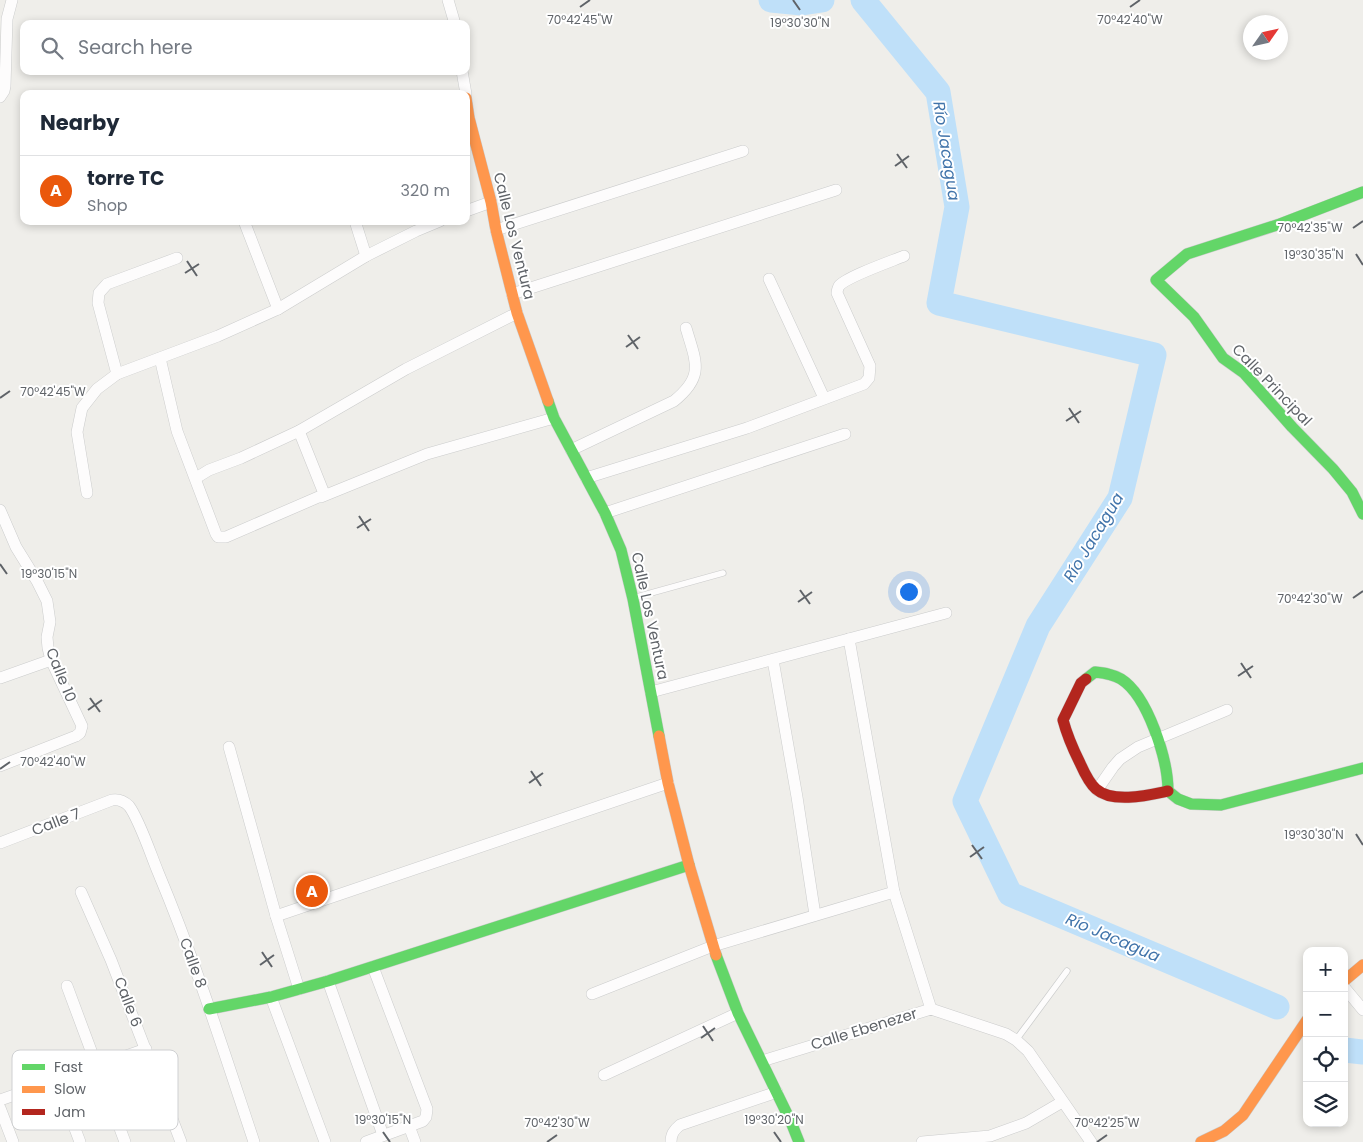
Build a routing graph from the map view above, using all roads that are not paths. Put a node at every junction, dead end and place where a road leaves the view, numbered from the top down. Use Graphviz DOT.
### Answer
graph roads {
  1 [pos="12,0"];
  2 [pos="448,0"];
  3 [pos="454,20"];
  4 [pos="463,75"];
  5 [pos="465,90"];
  6 [pos="0,97"];
  7 [pos="470,122"];
  8 [pos="743,152"];
  9 [pos="836,190"];
  10 [pos="1363,192"];
  11 [pos="491,202"];
  12 [pos="470,210"];
  13 [pos="246,225"];
  14 [pos="356,225"];
  15 [pos="430,225"];
  16 [pos="496,230"];
  17 [pos="366,256"];
  18 [pos="904,256"];
  19 [pos="177,258"];
  20 [pos="769,279"];
  21 [pos="512,294"];
  22 [pos="278,309"];
  23 [pos="517,313"];
  24 [pos="686,328"];
  25 [pos="160,358"];
  26 [pos="117,374"];
  27 [pos="824,398"];
  28 [pos="554,418"];
  29 [pos="299,431"];
  30 [pos="845,434"];
  31 [pos="571,450"];
  32 [pos="196,478"];
  33 [pos="586,478"];
  34 [pos="87,493"];
  35 [pos="321,497"];
  36 [pos="0,510"];
  37 [pos="605,513"];
  38 [pos="1363,514"];
  39 [pos="723,573"];
  40 [pos="633,599"];
  41 [pos="946,613"];
  42 [pos="849,639"];
  43 [pos="51,660"];
  44 [pos="773,660"];
  45 [pos="0,678"];
  46 [pos="651,692"];
  47 [pos="1227,710"];
  48 [pos="1157,740"];
  49 [pos="229,747"];
  50 [pos="0,766"];
  51 [pos="1363,768"];
  52 [pos="668,783"];
  53 [pos="1097,790"];
  54 [pos="1168,791"];
  55 [pos="112,800"];
  56 [pos="0,843"];
  57 [pos="689,865"];
  58 [pos="81,892"];
  59 [pos="894,892"];
  60 [pos="815,915"];
  61 [pos="276,916"];
  62 [pos="713,946"];
  63 [pos="1363,964"];
  64 [pos="374,967"];
  65 [pos="1067,971"];
  66 [pos="1348,977"];
  67 [pos="328,981"];
  68 [pos="67,986"];
  69 [pos="299,989"];
  70 [pos="1348,992"];
  71 [pos="592,994"];
  72 [pos="271,997"];
  73 [pos="210,1009"];
  74 [pos="931,1009"];
  75 [pos="1363,1010"];
  76 [pos="738,1014"];
  77 [pos="1303,1026"];
  78 [pos="1016,1040"];
  79 [pos="146,1049"];
  80 [pos="91,1050"];
  81 [pos="762,1061"];
  82 [pos="604,1075"];
  83 [pos="777,1092"];
  84 [pos="12,1096"];
  85 [pos="0,1100"];
  86 [pos="1062,1102"];
  87 [pos="0,1108"];
  88 [pos="409,1126"];
  89 [pos="75,1130"];
  90 [pos="121,1130"];
  91 [pos="176,1130"];
  92 [pos="383,1135"];
  93 [pos="13,1142"];
  94 [pos="80,1142"];
  95 [pos="126,1142"];
  96 [pos="181,1142"];
  97 [pos="254,1142"];
  98 [pos="325,1142"];
  99 [pos="366,1142"];
  100 [pos="415,1142"];
  101 [pos="671,1142"];
  102 [pos="799,1142"];
  103 [pos="922,1142"];
  104 [pos="1091,1142"];
  105 [pos="1202,1142"];
  1 -- 6 [label="street"];
  2 -- 3 [label="street"];
  4 -- 5 [label="street"];
  7 -- 11 [label="street, Calle Los Ventura"];
  8 -- 16 [label="street"];
  9 -- 21 [label="street"];
  10 -- 38 [label="street, Calle Principal"];
  11 -- 12 [label="street"];
  11 -- 16 [label="street, Calle Los Ventura"];
  13 -- 22 [label="street"];
  14 -- 17 [label="street"];
  15 -- 17 [label="street"];
  16 -- 21 [label="street, Calle Los Ventura"];
  17 -- 22 [label="street"];
  18 -- 27 [label="street"];
  19 -- 26 [label="street"];
  20 -- 27 [label="street"];
  21 -- 23 [label="street, Calle Los Ventura"];
  22 -- 25 [label="street"];
  23 -- 28 [label="street, Calle Los Ventura"];
  23 -- 29 [label="street"];
  24 -- 31 [label="street"];
  25 -- 26 [label="street"];
  25 -- 32 [label="street"];
  26 -- 34 [label="street"];
  27 -- 33 [label="street"];
  28 -- 31 [label="street, Calle Los Ventura"];
  28 -- 35 [label="street"];
  29 -- 32 [label="street"];
  29 -- 35 [label="street"];
  30 -- 37 [label="street"];
  31 -- 33 [label="street, Calle Los Ventura"];
  32 -- 35 [label="street"];
  33 -- 37 [label="street, Calle Los Ventura"];
  36 -- 43 [label="street, Calle 10"];
  37 -- 40 [label="street, Calle Los Ventura"];
  39 -- 40 [label="lane"];
  40 -- 46 [label="street, Calle Los Ventura"];
  41 -- 42 [label="street"];
  42 -- 44 [label="street"];
  42 -- 59 [label="street"];
  43 -- 45 [label="street"];
  43 -- 50 [label="street, Calle 10"];
  44 -- 46 [label="street"];
  44 -- 60 [label="street"];
  46 -- 52 [label="street, Calle Los Ventura"];
  47 -- 48 [label="street"];
  48 -- 53 [label="street"];
  48 -- 53 [label="street"];
  48 -- 54 [label="street"];
  49 -- 61 [label="street"];
  51 -- 54 [label="street"];
  52 -- 57 [label="street, Calle Los Ventura"];
  52 -- 61 [label="street"];
  53 -- 54 [label="street"];
  55 -- 56 [label="street, Calle 7"];
  55 -- 73 [label="street, Calle 8"];
  57 -- 62 [label="street, Calle Los Ventura"];
  57 -- 64 [label="street"];
  58 -- 79 [label="street, Calle 6"];
  59 -- 60 [label="street"];
  59 -- 74 [label="street"];
  60 -- 62 [label="street"];
  61 -- 69 [label="street"];
  62 -- 71 [label="street"];
  62 -- 76 [label="street, Calle Los Ventura"];
  63 -- 66 [label="street"];
  64 -- 67 [label="street"];
  64 -- 88 [label="street"];
  65 -- 78 [label="lane"];
  67 -- 69 [label="street"];
  67 -- 92 [label="street"];
  68 -- 80 [label="street"];
  69 -- 72 [label="street"];
  70 -- 75 [label="street"];
  72 -- 73 [label="street"];
  72 -- 98 [label="street"];
  73 -- 97 [label="street, Calle 8"];
  74 -- 78 [label="street, Calle Ebenezer"];
  74 -- 81 [label="street, Calle Ebenezer"];
  76 -- 81 [label="street, Calle Los Ventura"];
  76 -- 82 [label="street"];
  77 -- 105 [label="street"];
  78 -- 86 [label="street, Calle Ebenezer"];
  81 -- 83 [label="street, Calle Los Ventura"];
  83 -- 101 [label="street"];
  83 -- 102 [label="street, Calle Los Ventura"];
  84 -- 85 [label="street"];
  86 -- 103 [label="street"];
  86 -- 104 [label="street, Calle Ebenezer"];
  87 -- 93 [label="street"];
  88 -- 92 [label="street"];
  88 -- 100 [label="street"];
  89 -- 94 [label="street"];
  90 -- 95 [label="street"];
  91 -- 96 [label="street, Calle 6"];
  92 -- 99 [label="street"];
}
